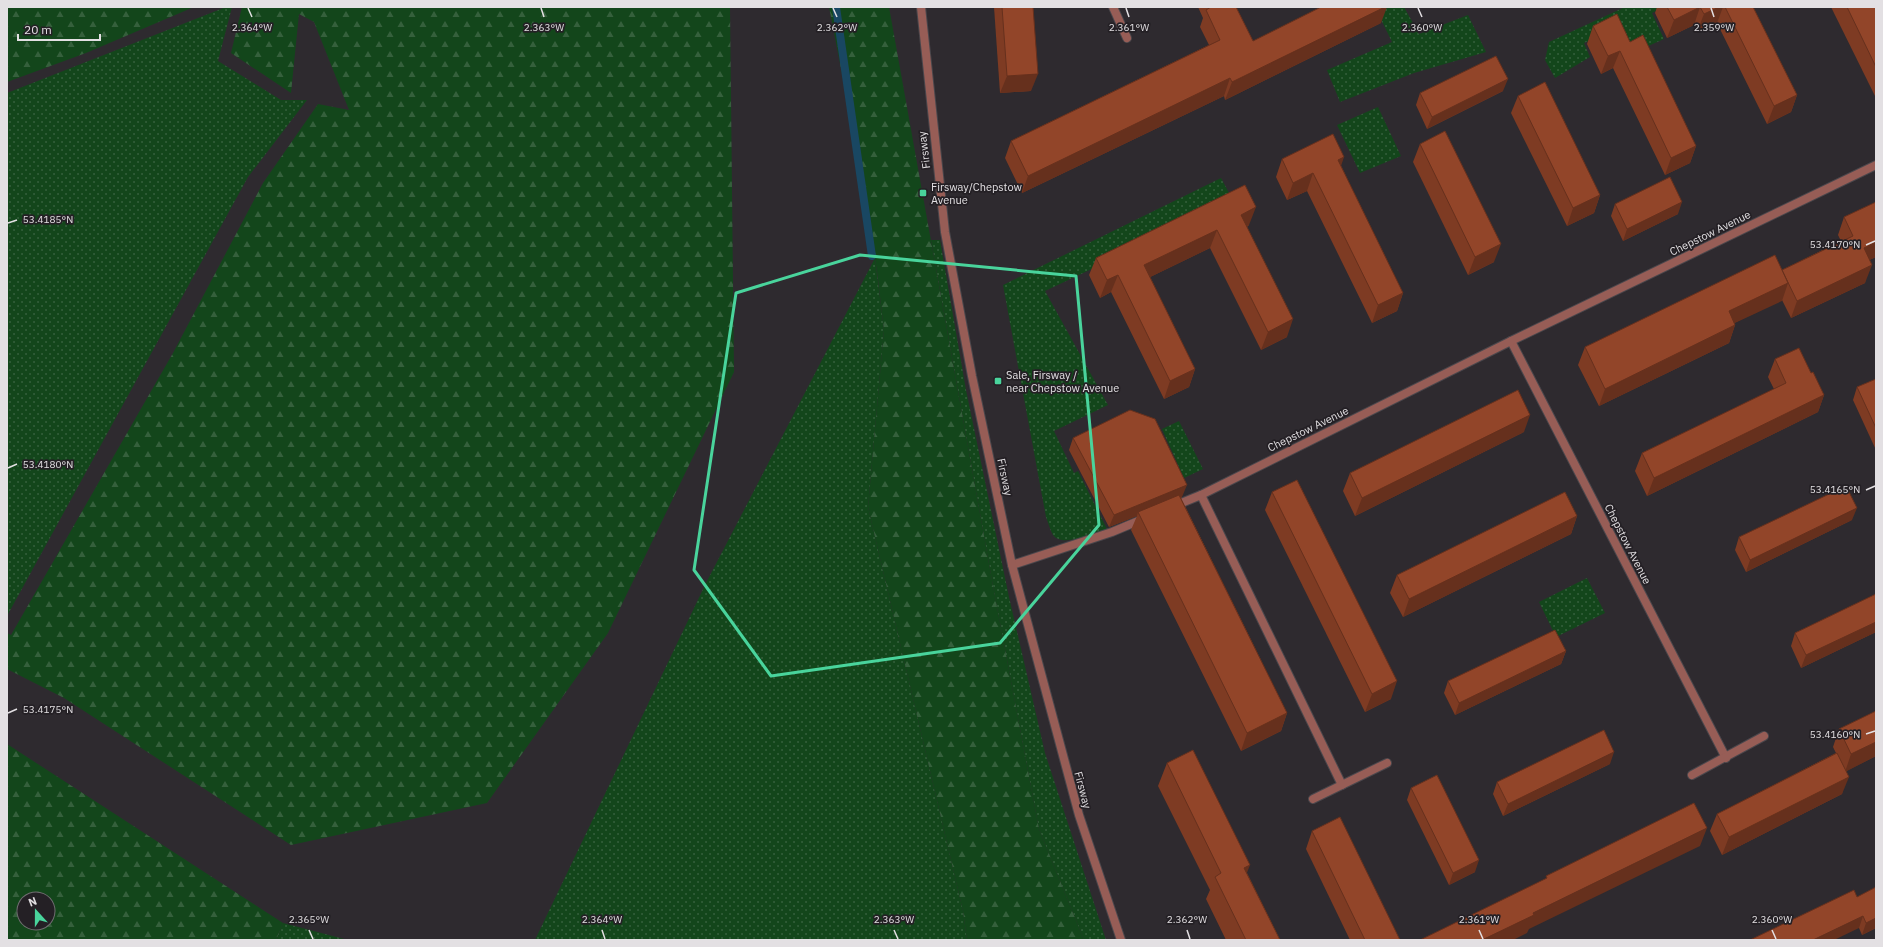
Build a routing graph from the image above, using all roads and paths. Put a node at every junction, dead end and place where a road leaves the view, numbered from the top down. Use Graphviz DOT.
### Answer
graph roads {
  1 [pos="920,7"];
  2 [pos="1113,7"];
  3 [pos="1127,38"];
  4 [pos="1876,166"];
  5 [pos="1511,341"];
  6 [pos="1201,495"];
  7 [pos="1162,511"];
  8 [pos="1148,517"];
  9 [pos="1012,565"];
  10 [pos="1764,736"];
  11 [pos="1726,758"];
  12 [pos="1387,763"];
  13 [pos="1692,776"];
  14 [pos="1342,785"];
  15 [pos="1313,799"];
  16 [pos="1121,940"];
  1 -- 9 [label="street, Firsway"];
  2 -- 3 [label="street"];
  4 -- 5 [label="street, Chepstow Avenue"];
  5 -- 6 [label="street, Chepstow Avenue"];
  5 -- 11 [label="street, Chepstow Avenue"];
  6 -- 7 [label="street, Chepstow Avenue"];
  6 -- 14 [label="street"];
  8 -- 9 [label="street"];
  9 -- 16 [label="street, Firsway"];
  10 -- 11 [label="street"];
  11 -- 13 [label="street"];
  12 -- 14 [label="street"];
  14 -- 15 [label="street"];
}
